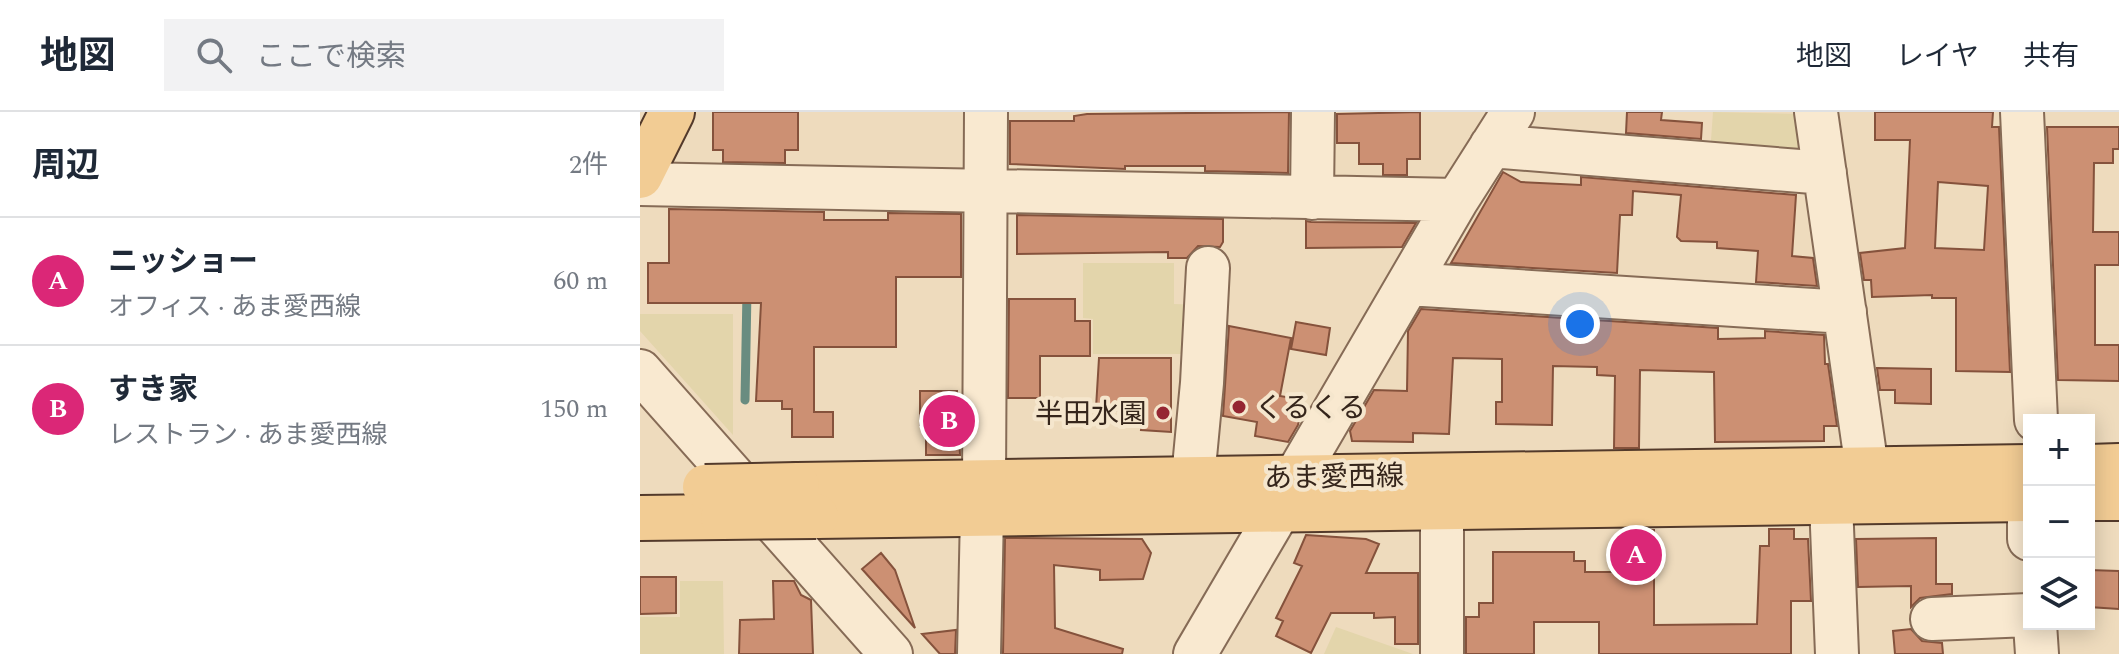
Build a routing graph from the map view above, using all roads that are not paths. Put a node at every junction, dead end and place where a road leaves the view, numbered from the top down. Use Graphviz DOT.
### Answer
graph roads {
  1 [pos="672,112"];
  2 [pos="986,112"];
  3 [pos="1313,112"];
  4 [pos="1816,112"];
  5 [pos="2022,112"];
  6 [pos="1502,129"];
  7 [pos="1825,173"];
  8 [pos="640,176"];
  9 [pos="640,184"];
  10 [pos="985,189"];
  11 [pos="1312,198"];
  12 [pos="1457,200"];
  13 [pos="1208,268"];
  14 [pos="1408,284"];
  15 [pos="1845,312"];
  16 [pos="640,371"];
  17 [pos="2036,414"];
  18 [pos="2119,466"];
  19 [pos="2095,467"];
  20 [pos="1867,469"];
  21 [pos="1193,478"];
  22 [pos="640,488"];
  23 [pos="1288,492"];
  24 [pos="983,498"];
  25 [pos="2023,498"];
  26 [pos="2095,498"];
  27 [pos="2119,498"];
  28 [pos="2023,499"];
  29 [pos="714,502"];
  30 [pos="1831,502"];
  31 [pos="1442,507"];
  32 [pos="640,518"];
  33 [pos="2023,615"];
  34 [pos="1932,619"];
  35 [pos="2035,630"];
  36 [pos="891,654"];
  37 [pos="979,654"];
  38 [pos="1195,654"];
  39 [pos="1442,654"];
  40 [pos="1837,654"];
  41 [pos="2037,654"];
  1 -- 8 [label="main road"];
  2 -- 10 [label="street"];
  3 -- 11 [label="street"];
  4 -- 7 [label="street"];
  5 -- 17 [label="street"];
  6 -- 7 [label="street"];
  6 -- 12 [label="street"];
  7 -- 15 [label="street"];
  9 -- 10 [label="street"];
  10 -- 11 [label="street"];
  10 -- 24 [label="street"];
  11 -- 12 [label="street"];
  12 -- 14 [label="street"];
  13 -- 21 [label="street"];
  14 -- 15 [label="street"];
  14 -- 23 [label="street"];
  15 -- 20 [label="street"];
  16 -- 36 [label="street"];
  18 -- 19 [label="main road"];
  20 -- 23 [label="main road, あま愛西線"];
  20 -- 25 [label="main road, あま愛西線"];
  21 -- 23 [label="main road, あま愛西線"];
  21 -- 24 [label="main road, あま愛西線"];
  22 -- 29 [label="main road, あま愛西線"];
  23 -- 24 [label="main road, あま愛西線"];
  23 -- 31 [label="main road, あま愛西線"];
  23 -- 38 [label="street"];
  24 -- 29 [label="main road, あま愛西線, bridge"];
  24 -- 37 [label="street"];
  26 -- 27 [label="main road"];
  28 -- 30 [label="main road, あま愛西線"];
  29 -- 32 [label="main road, あま愛西線"];
  30 -- 31 [label="main road, あま愛西線"];
  30 -- 40 [label="street"];
  31 -- 39 [label="street"];
  33 -- 34 [label="street"];
  35 -- 41 [label="street"];
}
